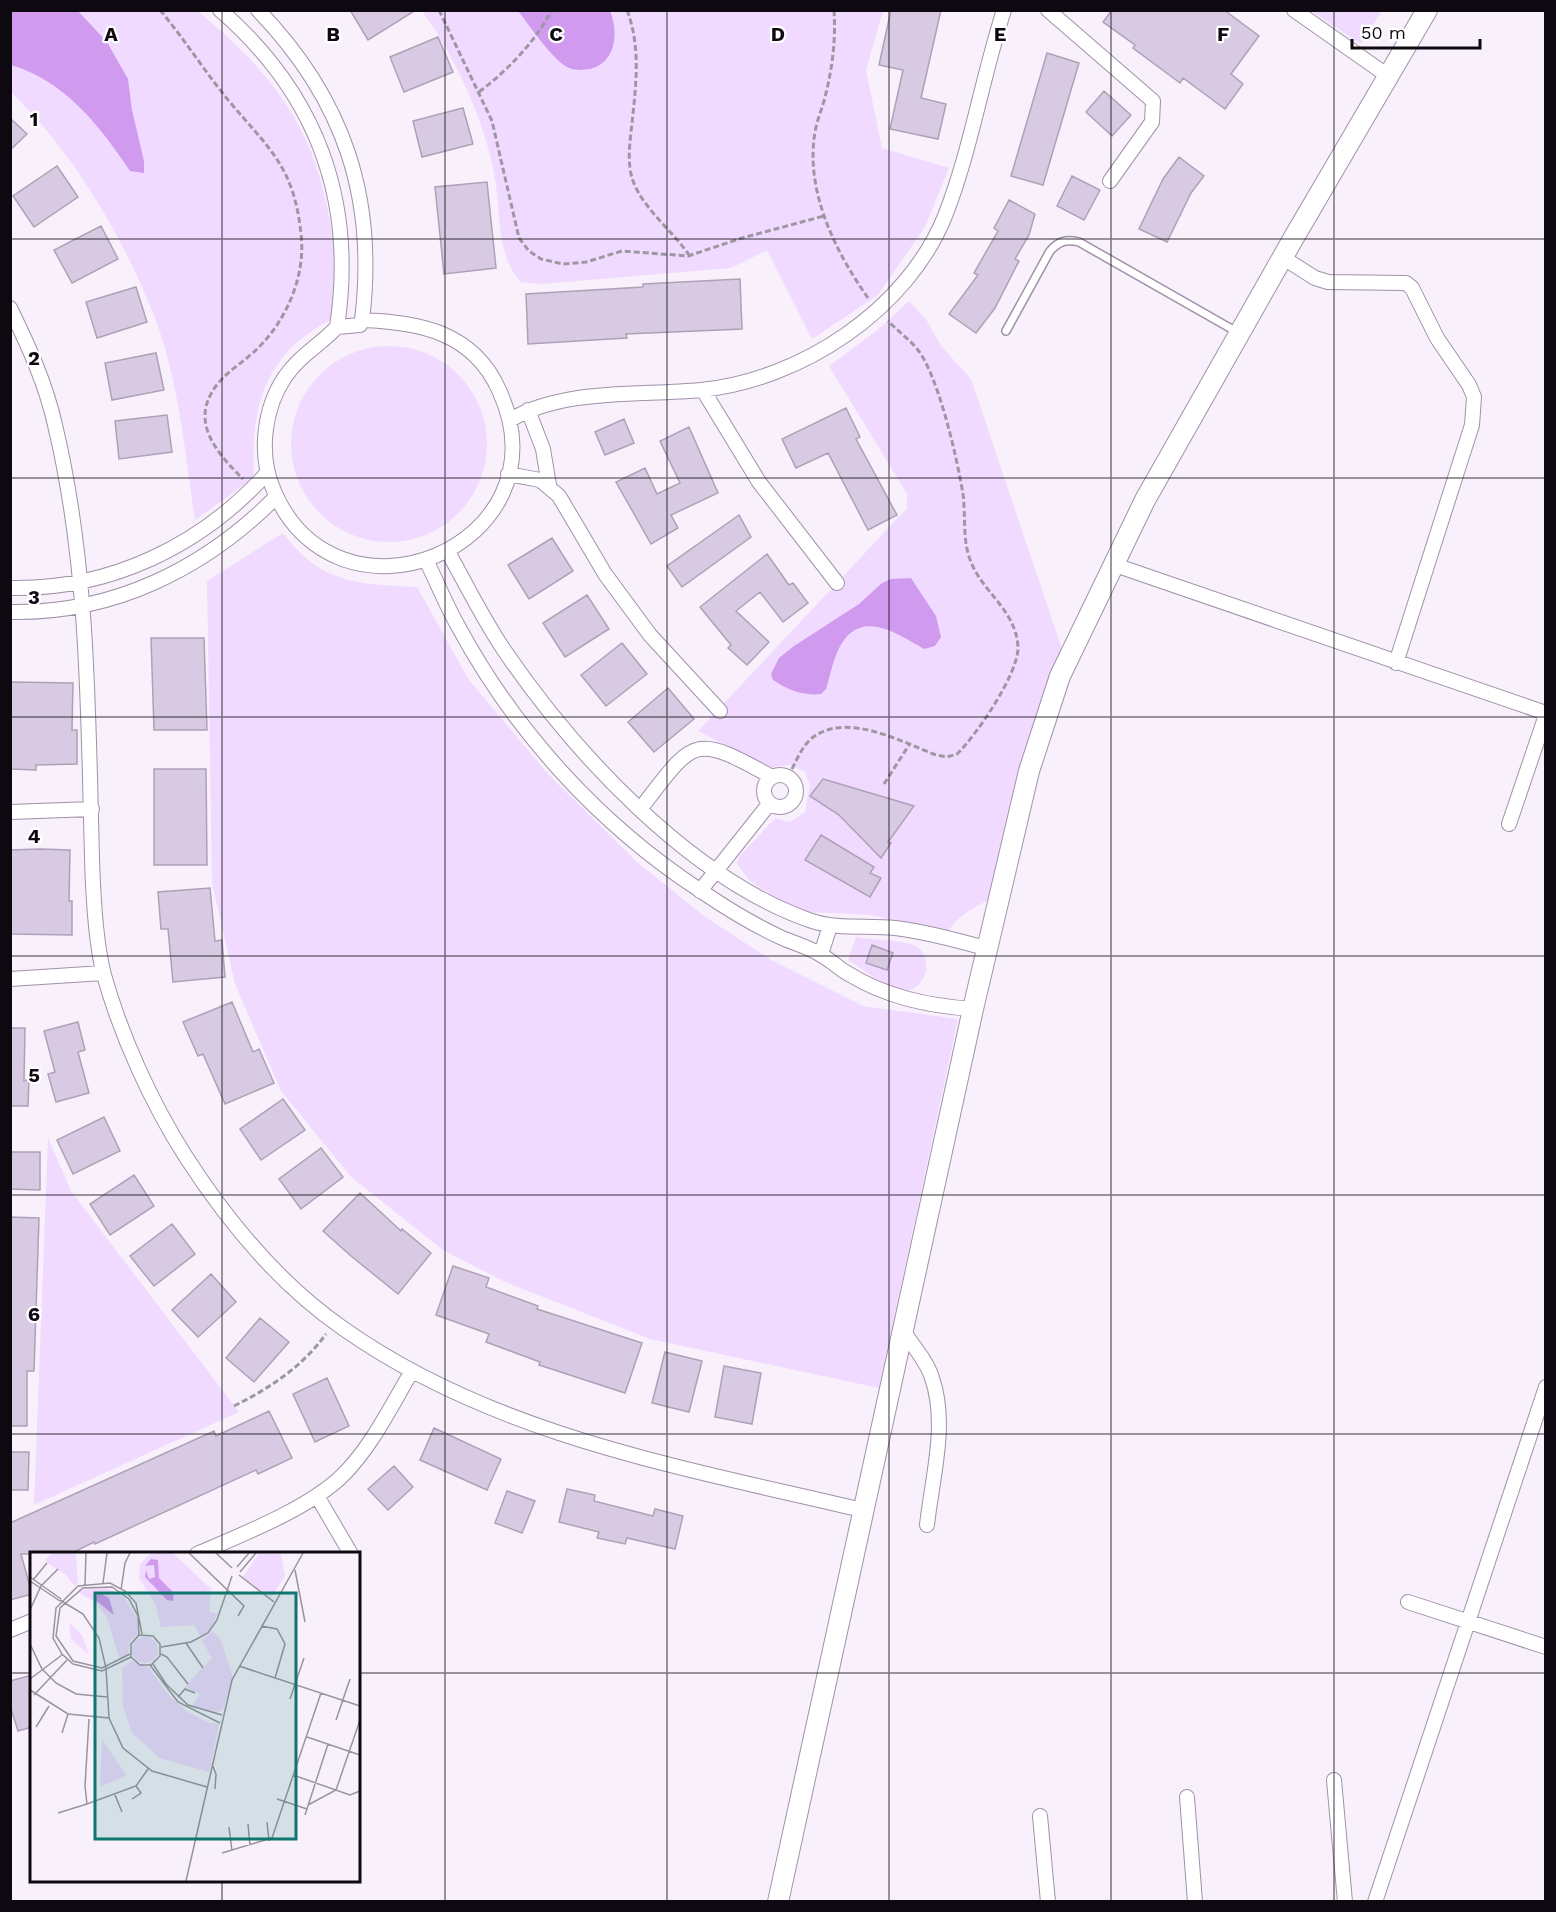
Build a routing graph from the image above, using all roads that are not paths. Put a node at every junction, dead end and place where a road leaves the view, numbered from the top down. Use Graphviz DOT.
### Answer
graph roads {
  1 [pos="220,10"];
  2 [pos="258,10"];
  3 [pos="1004,10"];
  4 [pos="1048,10"];
  5 [pos="1294,10"];
  6 [pos="1427,10"];
  7 [pos="1388,76"];
  8 [pos="1110,181"];
  9 [pos="1282,257"];
  10 [pos="10,308"];
  11 [pos="362,320"];
  12 [pos="337,327"];
  13 [pos="1232,330"];
  14 [pos="1006,331"];
  15 [pos="703,390"];
  16 [pos="528,410"];
  17 [pos="510,420"];
  18 [pos="267,473"];
  19 [pos="508,474"];
  20 [pos="549,485"];
  21 [pos="275,498"];
  22 [pos="448,552"];
  23 [pos="426,560"];
  24 [pos="1112,564"];
  25 [pos="82,582"];
  26 [pos="837,583"];
  27 [pos="10,588"];
  28 [pos="84,605"];
  29 [pos="10,612"];
  30 [pos="1396,663"];
  31 [pos="720,711"];
  32 [pos="1545,714"];
  33 [pos="772,777"];
  34 [pos="769,804"];
  35 [pos="641,808"];
  36 [pos="93,809"];
  37 [pos="10,812"];
  38 [pos="1509,824"];
  39 [pos="716,871"];
  40 [pos="700,891"];
  41 [pos="830,926"];
  42 [pos="988,949"];
  43 [pos="821,954"];
  44 [pos="104,972"];
  45 [pos="10,979"];
  46 [pos="973,1009"];
  47 [pos="903,1331"];
  48 [pos="412,1371"];
  49 [pos="1545,1387"];
  50 [pos="1541,1417"];
  51 [pos="317,1496"];
  52 [pos="862,1510"];
  53 [pos="927,1525"];
  54 [pos="202,1552"];
  55 [pos="350,1552"];
  56 [pos="1408,1602"];
  57 [pos="1470,1621"];
  58 [pos="30,1622"];
  59 [pos="10,1630"];
  60 [pos="1545,1647"];
  61 [pos="1334,1780"];
  62 [pos="1187,1797"];
  63 [pos="1040,1816"];
  64 [pos="778,1902"];
  65 [pos="1048,1902"];
  66 [pos="1195,1902"];
  67 [pos="1345,1902"];
  68 [pos="1374,1902"];
  1 -- 12 [label="street"];
  2 -- 11 [label="street"];
  3 -- 15 [label="street"];
  4 -- 8 [label="street"];
  5 -- 7 [label="street"];
  6 -- 7 [label="street"];
  7 -- 9 [label="street"];
  9 -- 13 [label="street"];
  9 -- 30 [label="street"];
  10 -- 25 [label="street"];
  11 -- 12 [label="street"];
  11 -- 17 [label="street"];
  12 -- 18 [label="street"];
  13 -- 14 [label="lane"];
  13 -- 24 [label="street"];
  15 -- 16 [label="street"];
  15 -- 26 [label="street"];
  16 -- 17 [label="street"];
  16 -- 20 [label="street"];
  17 -- 19 [label="street"];
  18 -- 21 [label="street"];
  18 -- 25 [label="street"];
  19 -- 20 [label="street"];
  19 -- 22 [label="street"];
  20 -- 31 [label="street"];
  21 -- 23 [label="street"];
  21 -- 28 [label="street"];
  22 -- 23 [label="street"];
  22 -- 35 [label="street"];
  23 -- 40 [label="street"];
  24 -- 30 [label="street"];
  24 -- 42 [label="street"];
  25 -- 27 [label="street"];
  25 -- 28 [label="street"];
  28 -- 29 [label="street"];
  28 -- 36 [label="street"];
  30 -- 32 [label="street"];
  32 -- 38 [label="street"];
  33 -- 34 [label="street"];
  33 -- 34 [label="street"];
  33 -- 35 [label="street"];
  34 -- 39 [label="street"];
  35 -- 39 [label="street"];
  36 -- 37 [label="street"];
  36 -- 44 [label="street"];
  39 -- 40 [label="street"];
  39 -- 41 [label="street"];
  40 -- 43 [label="street"];
  41 -- 42 [label="street"];
  41 -- 43 [label="street"];
  42 -- 46 [label="street"];
  43 -- 46 [label="street"];
  44 -- 45 [label="street"];
  44 -- 48 [label="street"];
  46 -- 47 [label="street"];
  47 -- 52 [label="street"];
  47 -- 53 [label="street"];
  48 -- 51 [label="street"];
  48 -- 52 [label="street"];
  49 -- 50 [label="street"];
  50 -- 57 [label="street"];
  51 -- 54 [label="street"];
  51 -- 55 [label="street"];
  52 -- 64 [label="street"];
  56 -- 57 [label="street"];
  57 -- 60 [label="street"];
  57 -- 68 [label="street"];
  58 -- 59 [label="street"];
  61 -- 67 [label="street"];
  62 -- 66 [label="street"];
  63 -- 65 [label="street"];
}
